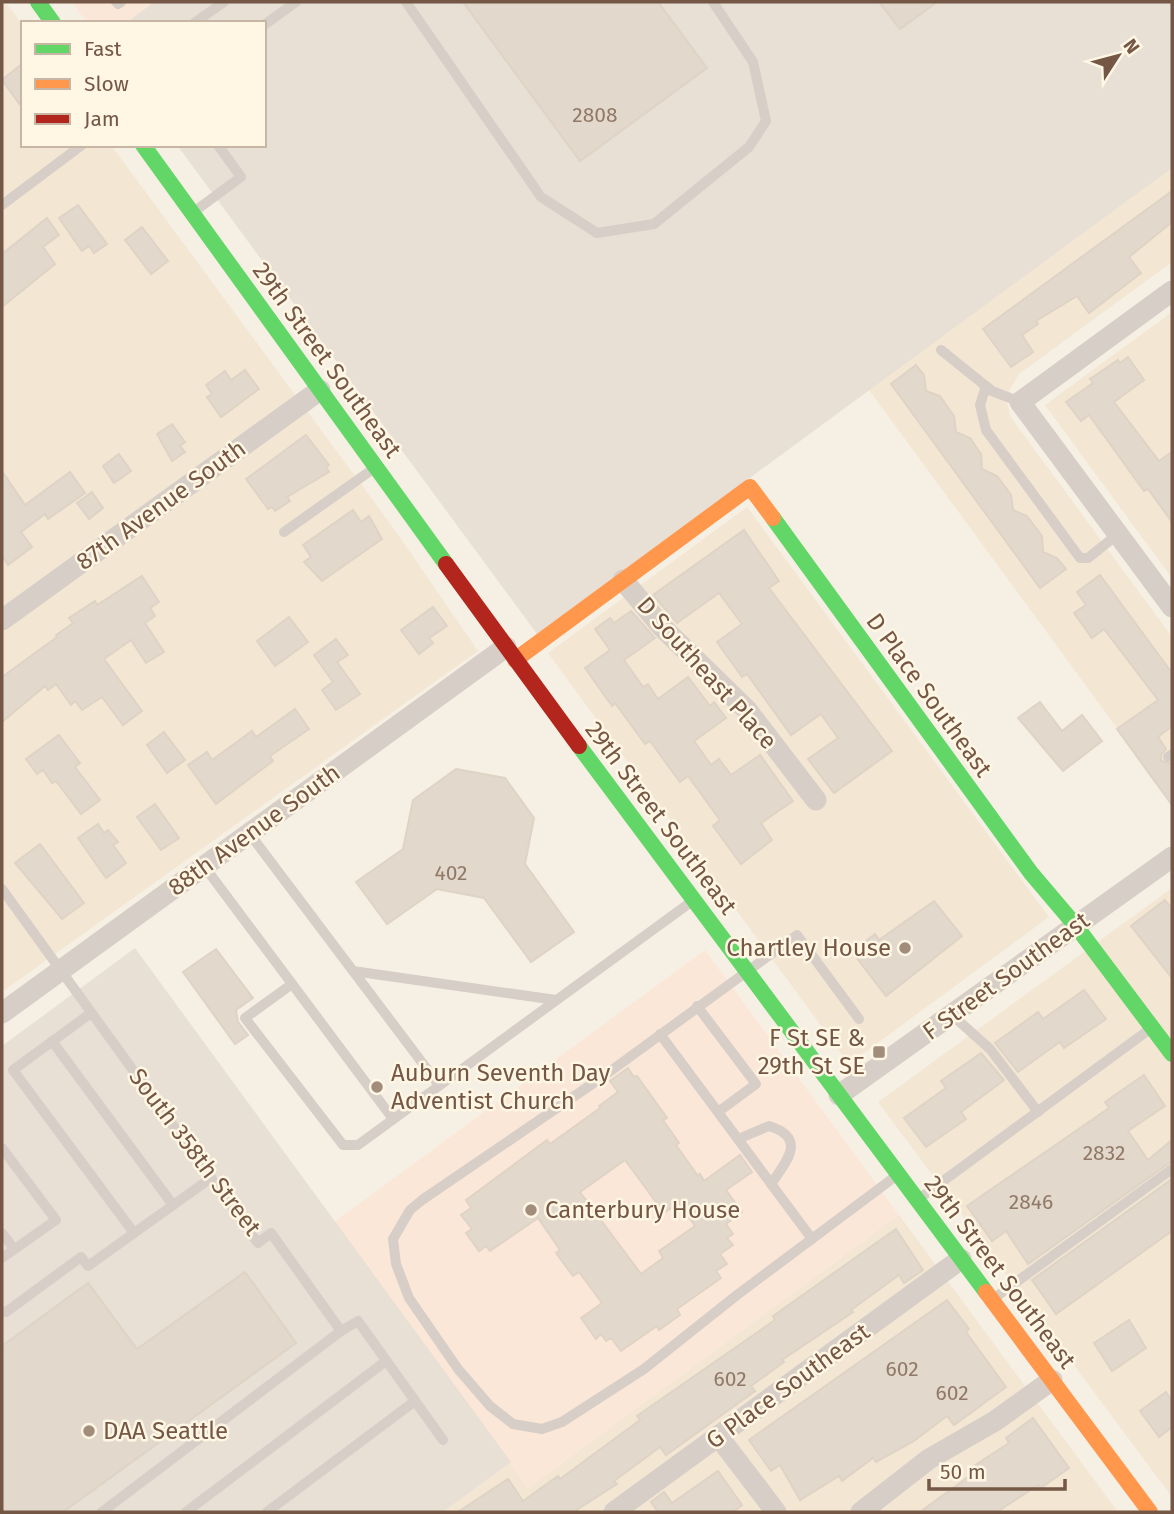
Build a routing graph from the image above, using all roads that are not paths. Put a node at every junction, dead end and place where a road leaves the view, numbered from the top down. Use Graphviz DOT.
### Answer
graph roads {
  1 [pos="38,2"];
  2 [pos="224,2"];
  3 [pos="296,2"];
  4 [pos="406,2"];
  5 [pos="713,2"];
  6 [pos="52,21"];
  7 [pos="197,21"];
  8 [pos="266,24"];
  9 [pos="79,147"];
  10 [pos="144,147"];
  11 [pos="219,147"];
  12 [pos="2,205"];
  13 [pos="192,213"];
  14 [pos="1172,291"];
  15 [pos="941,350"];
  16 [pos="986,386"];
  17 [pos="320,390"];
  18 [pos="1020,402"];
  19 [pos="376,467"];
  20 [pos="284,532"];
  21 [pos="1118,534"];
  22 [pos="623,580"];
  23 [pos="1172,607"];
  24 [pos="2,620"];
  25 [pos="510,653"];
  26 [pos="816,800"];
  27 [pos="249,833"];
  28 [pos="1172,857"];
  29 [pos="204,866"];
  30 [pos="2,889"];
  31 [pos="694,900"];
  32 [pos="1076,926"];
  33 [pos="61,970"];
  34 [pos="746,970"];
  35 [pos="353,971"];
  36 [pos="292,984"];
  37 [pos="556,1000"];
  38 [pos="697,1006"];
  39 [pos="2,1013"];
  40 [pos="92,1013"];
  41 [pos="952,1015"];
  42 [pos="859,1019"];
  43 [pos="1152,1028"];
  44 [pos="660,1034"];
  45 [pos="52,1041"];
  46 [pos="1172,1054"];
  47 [pos="13,1070"];
  48 [pos="2,1078"];
  49 [pos="439,1085"];
  50 [pos="839,1095"];
  51 [pos="718,1112"];
  52 [pos="1038,1112"];
  53 [pos="393,1119"];
  54 [pos="738,1139"];
  55 [pos="2,1148"];
  56 [pos="1172,1169"];
  57 [pos="899,1175"];
  58 [pos="211,1178"];
  59 [pos="771,1184"];
  60 [pos="917,1200"];
  61 [pos="173,1205"];
  62 [pos="2,1233"];
  63 [pos="134,1233"];
  64 [pos="812,1239"];
  65 [pos="14,1249"];
  66 [pos="2,1258"];
  67 [pos="961,1259"];
  68 [pos="992,1300"];
  69 [pos="2,1311"];
  70 [pos="341,1331"];
  71 [pos="386,1361"];
  72 [pos="1052,1380"];
  73 [pos="415,1401"];
  74 [pos="718,1436"];
  75 [pos="443,1440"];
  76 [pos="102,1512"];
  77 [pos="186,1512"];
  78 [pos="267,1512"];
  79 [pos="614,1512"];
  80 [pos="776,1512"];
  81 [pos="861,1512"];
  82 [pos="1150,1512"];
  1 -- 6 [label="street"];
  2 -- 7 [label="lane"];
  3 -- 8 [label="lane"];
  4 -- 5 [label="lane"];
  9 -- 12 [label="lane"];
  10 -- 13 [label="street, 29th Street Southeast"];
  11 -- 13 [label="lane"];
  13 -- 17 [label="street, 29th Street Southeast"];
  14 -- 18 [label="street"];
  15 -- 16 [label="lane"];
  16 -- 18 [label="lane"];
  16 -- 21 [label="lane"];
  17 -- 19 [label="street, 29th Street Southeast"];
  17 -- 24 [label="street, 87th Avenue South"];
  18 -- 21 [label="street"];
  19 -- 20 [label="lane"];
  19 -- 25 [label="street, 29th Street Southeast"];
  21 -- 23 [label="street"];
  22 -- 25 [label="street"];
  22 -- 26 [label="street, D Southeast Place"];
  22 -- 32 [label="street, D Place Southeast"];
  25 -- 27 [label="street, 88th Avenue South"];
  25 -- 31 [label="street, 29th Street Southeast"];
  27 -- 29 [label="street, 88th Avenue South"];
  27 -- 35 [label="lane"];
  28 -- 32 [label="street, F Street Southeast"];
  29 -- 33 [label="street, 88th Avenue South"];
  29 -- 36 [label="lane"];
  30 -- 33 [label="lane, South 358th Street"];
  31 -- 34 [label="street, 29th Street Southeast"];
  31 -- 37 [label="lane"];
  32 -- 41 [label="street, F Street Southeast"];
  32 -- 43 [label="street, D Place Southeast"];
  33 -- 39 [label="street, 88th Avenue South"];
  33 -- 40 [label="lane, South 358th Street"];
  34 -- 38 [label="lane"];
  34 -- 42 [label="lane"];
  34 -- 50 [label="street, 29th Street Southeast"];
  35 -- 37 [label="lane"];
  35 -- 49 [label="lane"];
  36 -- 53 [label="lane"];
  36 -- 53 [label="lane"];
  37 -- 49 [label="lane"];
  38 -- 44 [label="lane"];
  38 -- 51 [label="lane"];
  40 -- 45 [label="lane"];
  40 -- 58 [label="lane, South 358th Street"];
  41 -- 50 [label="street, F Street Southeast"];
  41 -- 52 [label="lane"];
  43 -- 46 [label="street, D Place Southeast"];
  43 -- 52 [label="lane"];
  44 -- 51 [label="lane"];
  44 -- 64 [label="lane"];
  45 -- 47 [label="lane"];
  45 -- 61 [label="lane"];
  47 -- 48 [label="lane"];
  47 -- 63 [label="lane"];
  49 -- 53 [label="lane"];
  50 -- 57 [label="street, 29th Street Southeast"];
  51 -- 54 [label="lane"];
  52 -- 60 [label="lane"];
  54 -- 59 [label="lane"];
  54 -- 59 [label="lane"];
  55 -- 65 [label="lane"];
  56 -- 68 [label="lane"];
  57 -- 60 [label="street, 29th Street Southeast"];
  57 -- 64 [label="lane"];
  58 -- 61 [label="lane"];
  58 -- 70 [label="lane, South 358th Street"];
  59 -- 64 [label="lane"];
  60 -- 67 [label="street, 29th Street Southeast"];
  61 -- 63 [label="lane"];
  62 -- 65 [label="lane"];
  63 -- 69 [label="lane"];
  65 -- 66 [label="lane"];
  67 -- 68 [label="street, 29th Street Southeast"];
  67 -- 74 [label="street, G Place Southeast"];
  68 -- 72 [label="street, 29th Street Southeast"];
  70 -- 71 [label="lane"];
  70 -- 76 [label="lane"];
  71 -- 73 [label="lane"];
  71 -- 77 [label="lane"];
  72 -- 81 [label="street"];
  72 -- 82 [label="street, 29th Street Southeast"];
  73 -- 75 [label="lane"];
  73 -- 78 [label="lane"];
  74 -- 79 [label="street, G Place Southeast"];
  74 -- 80 [label="street"];
}
